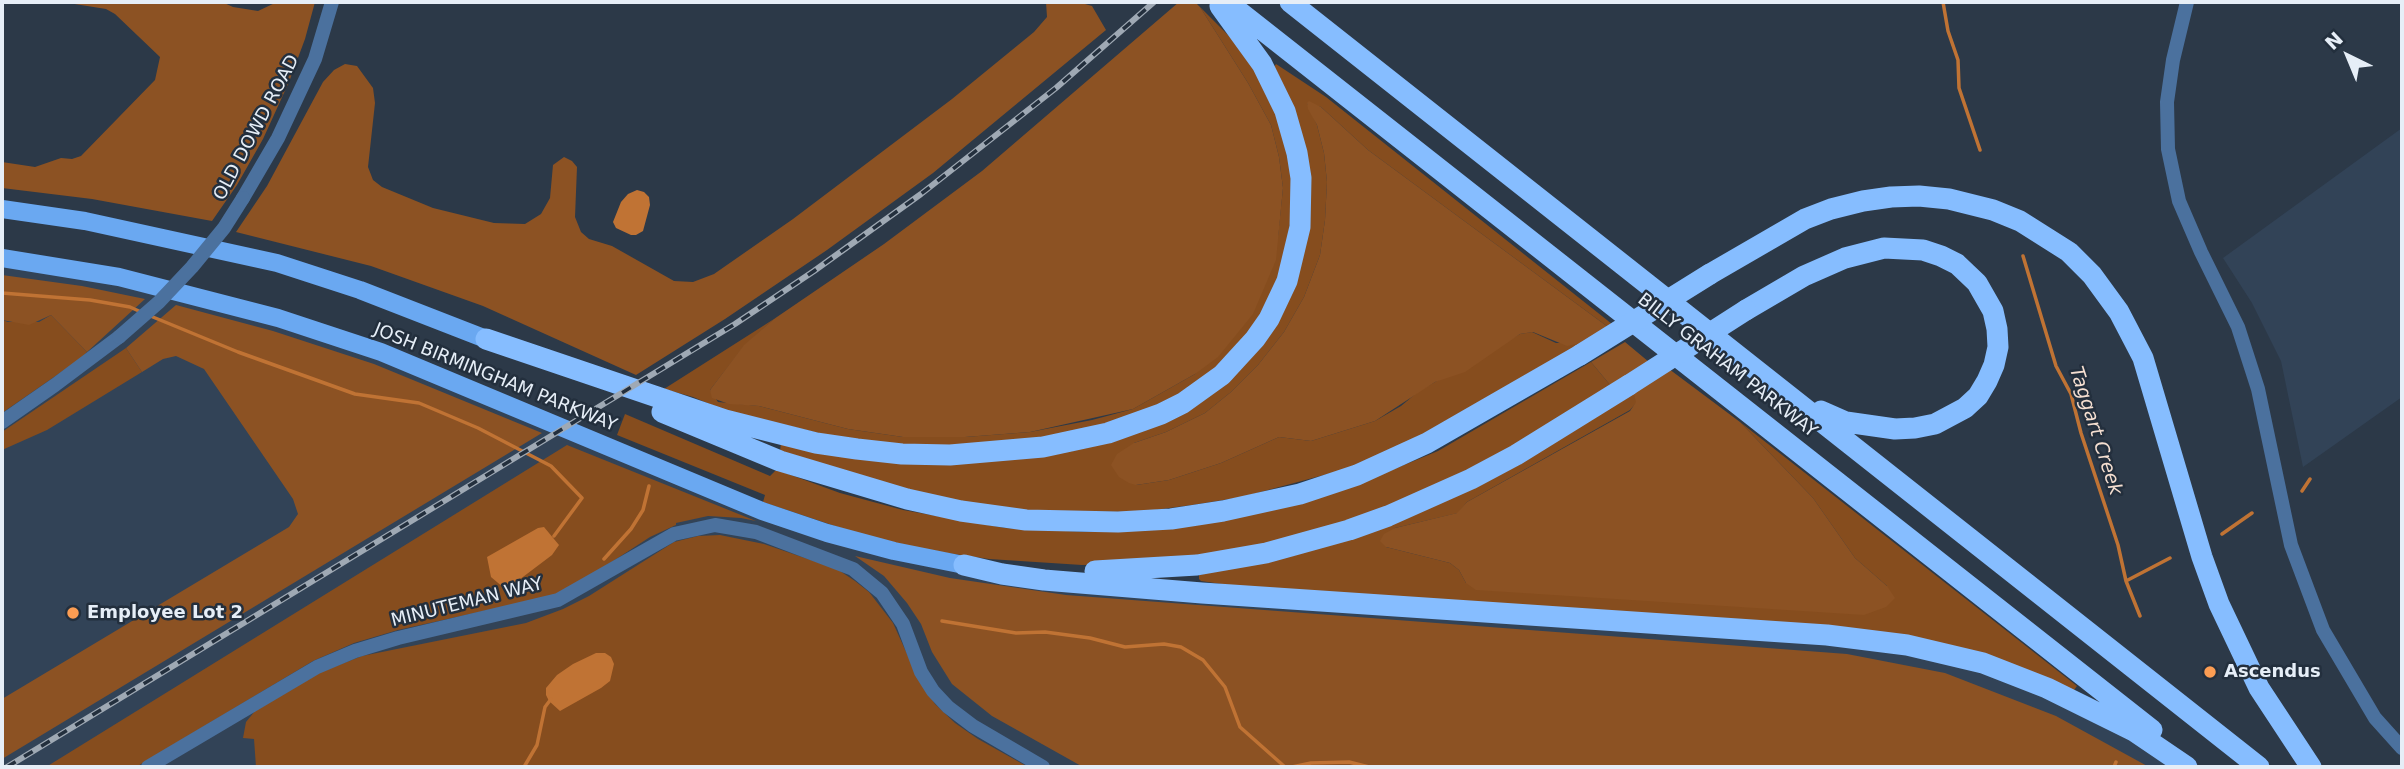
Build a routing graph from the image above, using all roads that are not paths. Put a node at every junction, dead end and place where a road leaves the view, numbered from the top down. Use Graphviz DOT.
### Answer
graph roads {
  1 [pos="332,2"];
  2 [pos="1216,2"];
  3 [pos="1227,2"];
  4 [pos="1290,2"];
  5 [pos="2187,2"];
  6 [pos="2,209"];
  7 [pos="2,258"];
  8 [pos="486,339"];
  9 [pos="1793,398"];
  10 [pos="2,422"];
  11 [pos="964,565"];
  12 [pos="2402,748"];
  13 [pos="148,767"];
  14 [pos="1043,767"];
  15 [pos="2187,767"];
  16 [pos="2199,767"];
  17 [pos="2259,767"];
  18 [pos="2311,767"];
  1 -- 10 [label="street, OLD DOWD ROAD, bridge"];
  2 -- 8 [label="highway"];
  3 -- 16 [label="highway, BILLY GRAHAM PARKWAY"];
  4 -- 9 [label="highway, BILLY GRAHAM PARKWAY"];
  5 -- 12 [label="street"];
  6 -- 8 [label="main road, JOSH BIRMINGHAM PARKWAY"];
  7 -- 11 [label="main road, JOSH BIRMINGHAM PARKWAY"];
  8 -- 18 [label="highway, bridge"];
  9 -- 11 [label="highway, bridge"];
  9 -- 17 [label="highway, BILLY GRAHAM PARKWAY"];
  11 -- 15 [label="highway"];
  13 -- 14 [label="street, MINUTEMAN WAY"];
}
